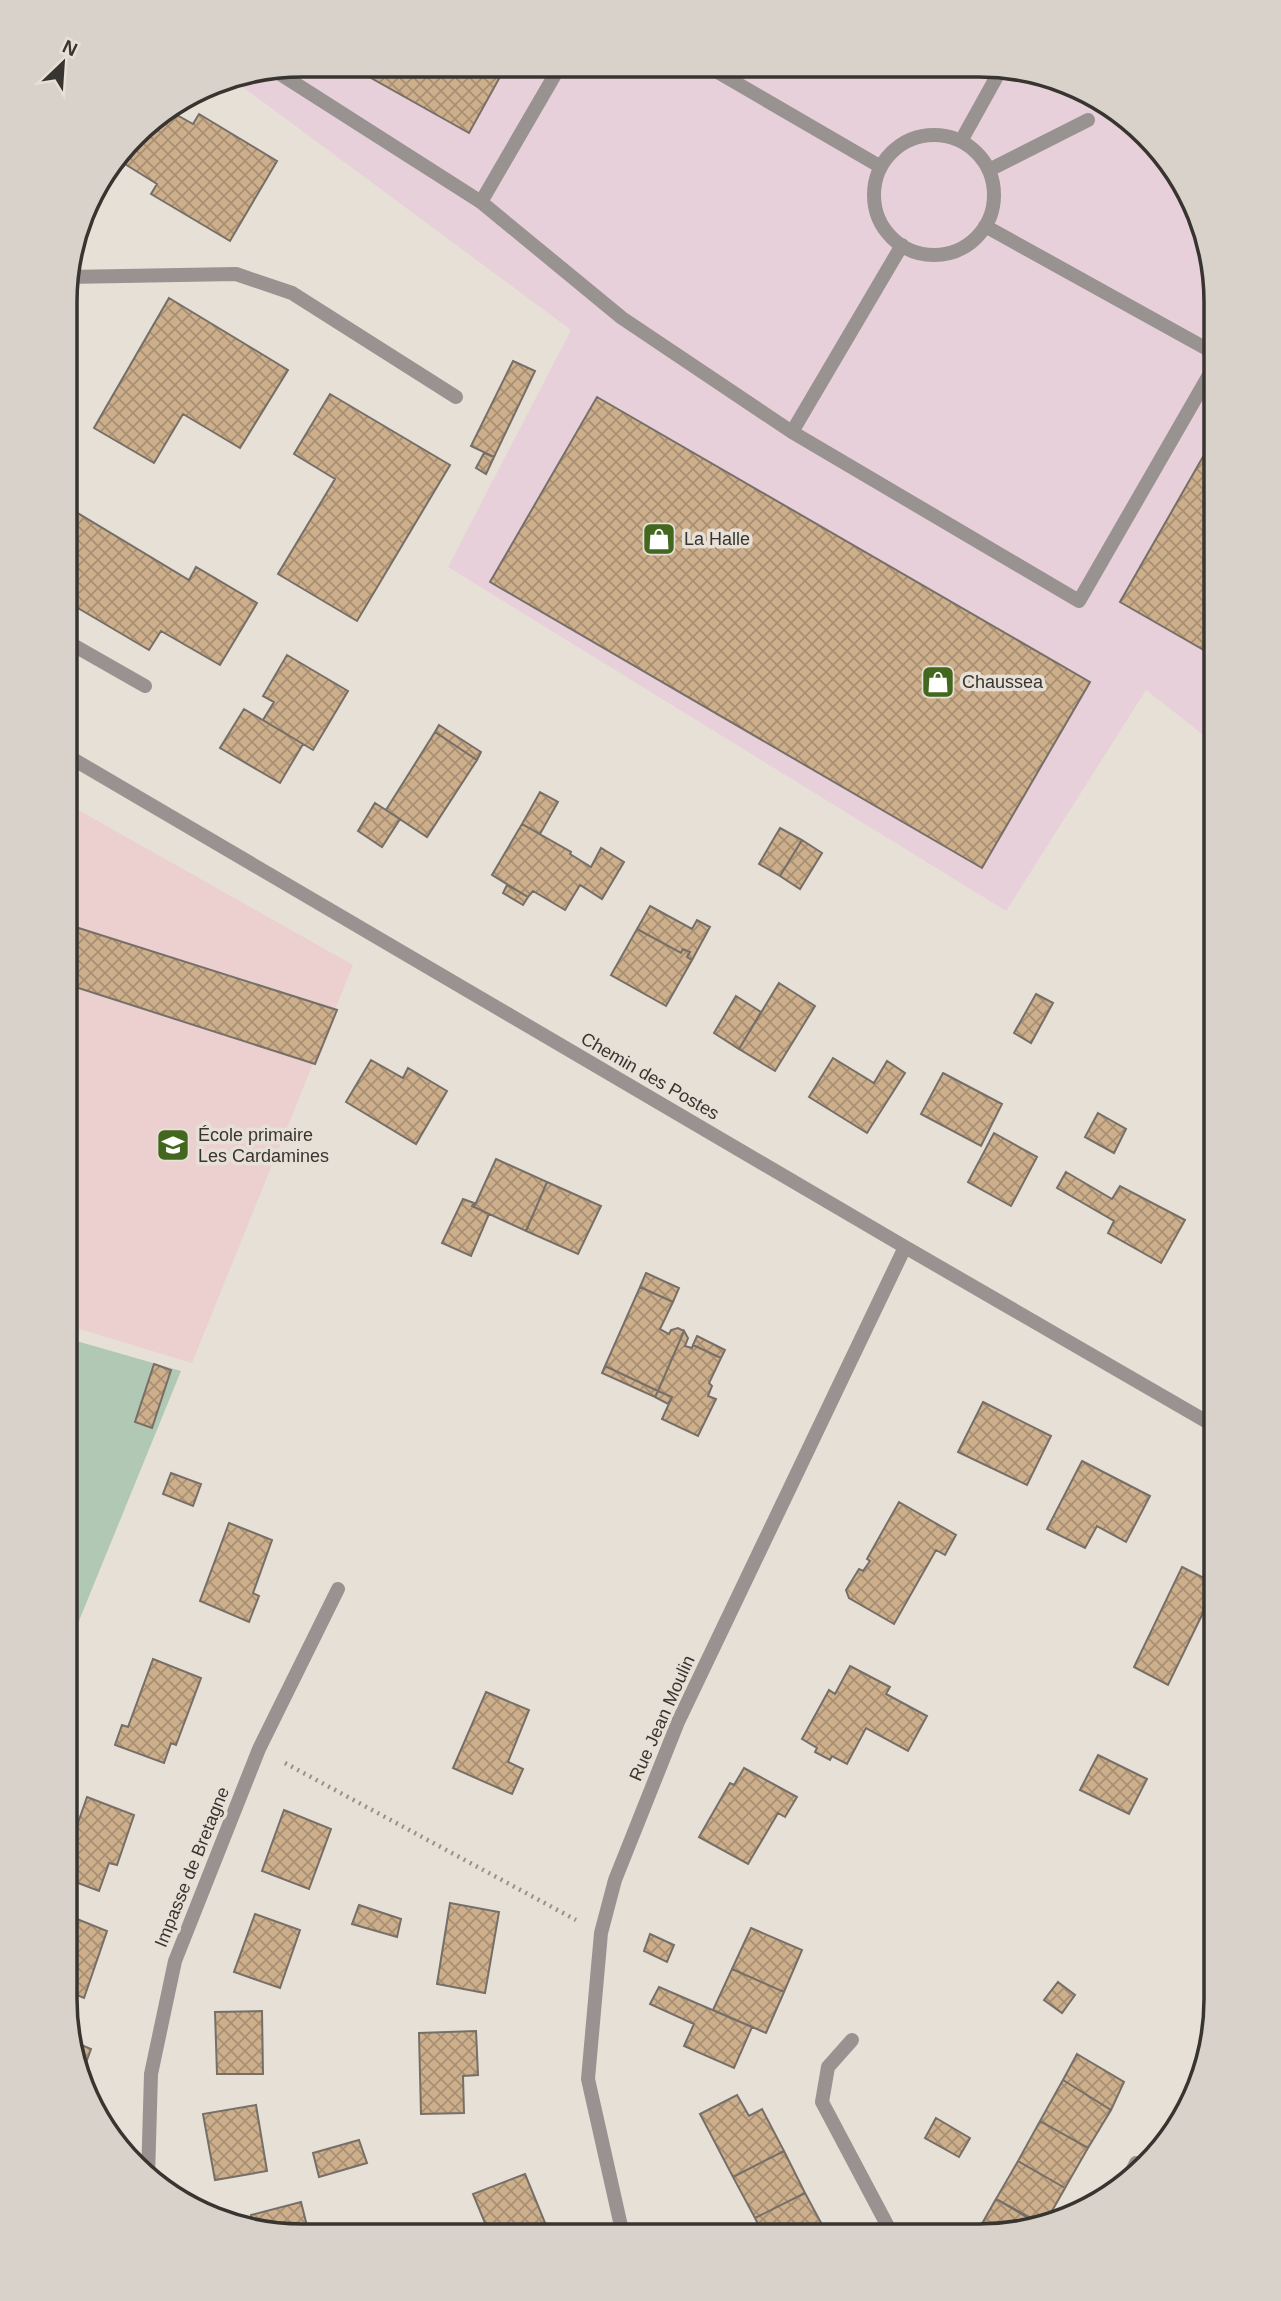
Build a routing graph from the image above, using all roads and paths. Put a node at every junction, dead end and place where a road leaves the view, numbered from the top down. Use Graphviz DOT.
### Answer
graph roads {
  1 [pos="286,77"];
  2 [pos="554,77"];
  3 [pos="726,77"];
  4 [pos="996,77"];
  5 [pos="1088,120"];
  6 [pos="961,141"];
  7 [pos="881,167"];
  8 [pos="989,170"];
  9 [pos="481,202"];
  10 [pos="985,226"];
  11 [pos="902,245"];
  12 [pos="79,276"];
  13 [pos="1204,347"];
  14 [pos="1204,384"];
  15 [pos="456,397"];
  16 [pos="792,432"];
  17 [pos="77,647"];
  18 [pos="145,686"];
  19 [pos="77,761"];
  20 [pos="905,1248"];
  21 [pos="1204,1420"];
  22 [pos="338,1589"];
  23 [pos="259,1749"];
  24 [pos="601,1933"];
  25 [pos="852,2040"];
  26 [pos="148,2163"];
  27 [pos="621,2224"];
  28 [pos="887,2224"];
  1 -- 9 [label="street"];
  2 -- 9 [label="street"];
  3 -- 7 [label="street"];
  4 -- 6 [label="street"];
  5 -- 8 [label="street"];
  6 -- 7 [label="street"];
  6 -- 8 [label="street"];
  7 -- 11 [label="street"];
  8 -- 10 [label="street"];
  9 -- 16 [label="street"];
  10 -- 11 [label="street"];
  10 -- 13 [label="street"];
  11 -- 16 [label="street"];
  12 -- 15 [label="street"];
  14 -- 16 [label="street"];
  17 -- 18 [label="street"];
  19 -- 20 [label="street, Chemin des Postes"];
  20 -- 21 [label="street, Chemin des Postes"];
  20 -- 24 [label="street, Rue Jean Moulin"];
  22 -- 23 [label="street, Impasse de Bretagne"];
  23 -- 24 [label="path"];
  23 -- 26 [label="street, Impasse de Bretagne"];
  24 -- 27 [label="street, Rue Jean Moulin"];
  25 -- 28 [label="street"];
}
